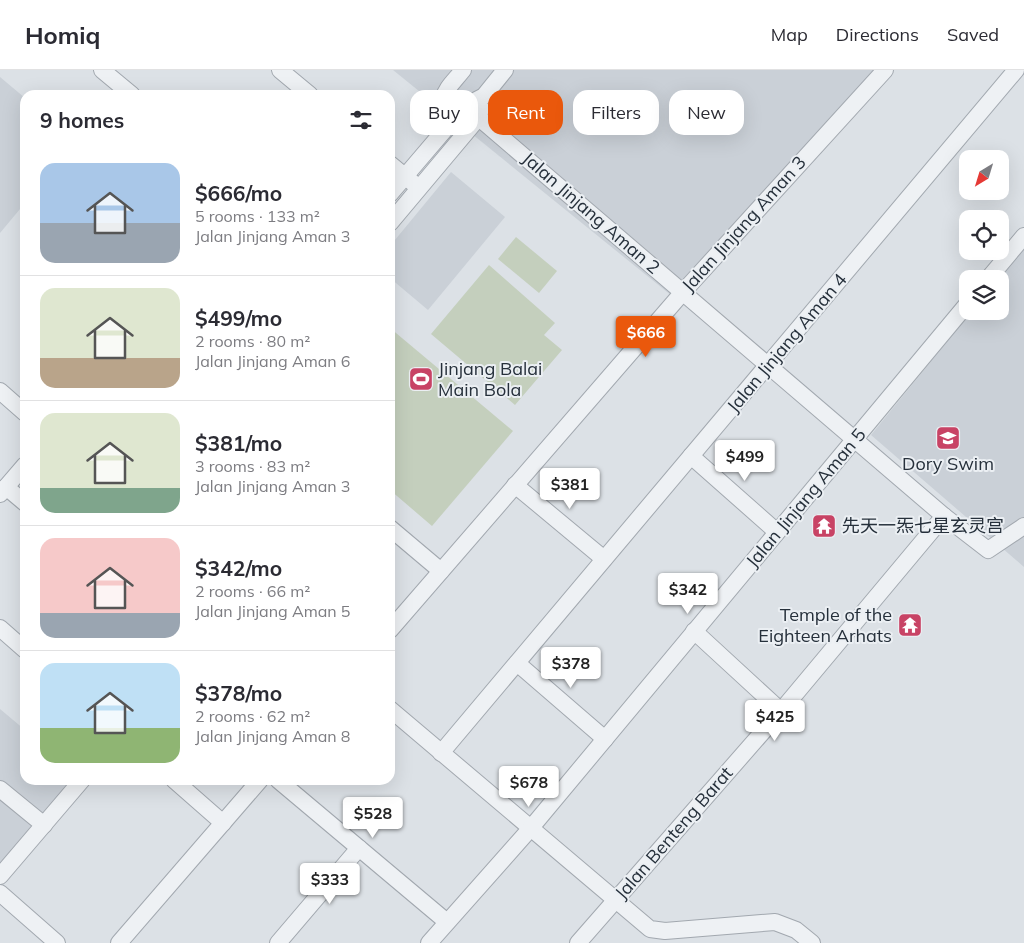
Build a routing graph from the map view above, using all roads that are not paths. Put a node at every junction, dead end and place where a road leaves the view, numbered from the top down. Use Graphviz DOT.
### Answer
graph roads {
  1 [pos="463,70"];
  2 [pos="505,70"];
  3 [pos="885,70"];
  4 [pos="1016,70"];
  5 [pos="105,71"];
  6 [pos="290,73"];
  7 [pos="126,90"];
  8 [pos="305,90"];
  9 [pos="447,90"];
  10 [pos="484,96"];
  11 [pos="478,99"];
  12 [pos="479,117"];
  13 [pos="440,135"];
  14 [pos="395,168"];
  15 [pos="405,176"];
  16 [pos="395,188"];
  17 [pos="419,188"];
  18 [pos="395,217"];
  19 [pos="1024,236"];
  20 [pos="996,270"];
  21 [pos="683,292"];
  22 [pos="959,314"];
  23 [pos="768,365"];
  24 [pos="0,391"];
  25 [pos="20,408"];
  26 [pos="854,439"];
  27 [pos="691,456"];
  28 [pos="20,471"];
  29 [pos="515,485"];
  30 [pos="3,491"];
  31 [pos="20,500"];
  32 [pos="944,516"];
  33 [pos="1024,526"];
  34 [pos="395,532"];
  35 [pos="777,532"];
  36 [pos="604,560"];
  37 [pos="441,571"];
  38 [pos="395,624"];
  39 [pos="0,628"];
  40 [pos="694,631"];
  41 [pos="20,646"];
  42 [pos="517,663"];
  43 [pos="781,711"];
  44 [pos="395,714"];
  45 [pos="605,739"];
  46 [pos="441,753"];
  47 [pos="78,785"];
  48 [pos="180,785"];
  49 [pos="256,785"];
  50 [pos="284,785"];
  51 [pos="0,788"];
  52 [pos="223,822"];
  53 [pos="44,825"];
  54 [pos="530,829"];
  55 [pos="359,848"];
  56 [pos="0,876"];
  57 [pos="0,893"];
  58 [pos="614,900"];
  59 [pos="447,922"];
  60 [pos="57,943"];
  61 [pos="119,943"];
  62 [pos="278,943"];
  63 [pos="429,943"];
  64 [pos="578,943"];
  65 [pos="812,943"];
  1 -- 9 [label="street"];
  2 -- 10 [label="street"];
  3 -- 21 [label="street, Jalan Jinjang Aman 3"];
  4 -- 23 [label="street, Jalan Jinjang Aman 4"];
  5 -- 7 [label="street"];
  6 -- 8 [label="street"];
  10 -- 11 [label="street"];
  10 -- 12 [label="street"];
  12 -- 17 [label="street"];
  12 -- 21 [label="street, Jalan Jinjang Aman 2"];
  13 -- 15 [label="street"];
  14 -- 15 [label="street"];
  15 -- 16 [label="street"];
  15 -- 17 [label="street"];
  17 -- 18 [label="street"];
  19 -- 20 [label="street"];
  21 -- 23 [label="street, Jalan Jinjang Aman 2"];
  21 -- 29 [label="street, Jalan Jinjang Aman 3"];
  22 -- 26 [label="street, Jalan Jinjang Aman 5"];
  23 -- 26 [label="street, Jalan Jinjang Aman 2"];
  23 -- 27 [label="street, Jalan Jinjang Aman 4"];
  24 -- 25 [label="street"];
  26 -- 32 [label="street, Jalan Jinjang Aman 2"];
  26 -- 35 [label="street, Jalan Jinjang Aman 5"];
  27 -- 35 [label="street"];
  27 -- 36 [label="street, Jalan Jinjang Aman 4"];
  28 -- 30 [label="street"];
  29 -- 36 [label="street"];
  29 -- 37 [label="street, Jalan Jinjang Aman 3"];
  30 -- 31 [label="street"];
  32 -- 33 [label="street, Jalan Jinjang Aman 2"];
  32 -- 43 [label="street, Jalan Benteng Barat"];
  34 -- 37 [label="street"];
  35 -- 40 [label="street, Jalan Jinjang Aman 5"];
  36 -- 42 [label="street, Jalan Jinjang Aman 4"];
  37 -- 38 [label="street, Jalan Jinjang Aman 3"];
  39 -- 41 [label="street"];
  40 -- 43 [label="street"];
  40 -- 45 [label="street, Jalan Jinjang Aman 5"];
  42 -- 45 [label="street"];
  42 -- 46 [label="street, Jalan Jinjang Aman 4"];
  43 -- 58 [label="street, Jalan Benteng Barat"];
  44 -- 46 [label="street"];
  45 -- 54 [label="street, Jalan Jinjang Aman 5"];
  46 -- 54 [label="street"];
  47 -- 53 [label="street"];
  48 -- 52 [label="street"];
  49 -- 52 [label="street"];
  50 -- 55 [label="street"];
  51 -- 53 [label="street"];
  52 -- 61 [label="street"];
  53 -- 56 [label="street"];
  54 -- 58 [label="street"];
  54 -- 59 [label="street, Jalan Jinjang Aman 5"];
  55 -- 59 [label="street"];
  55 -- 62 [label="street"];
  57 -- 60 [label="street"];
  58 -- 64 [label="street, Jalan Benteng Barat"];
  58 -- 65 [label="street"];
  59 -- 63 [label="street, Jalan Jinjang Aman 5"];
}
